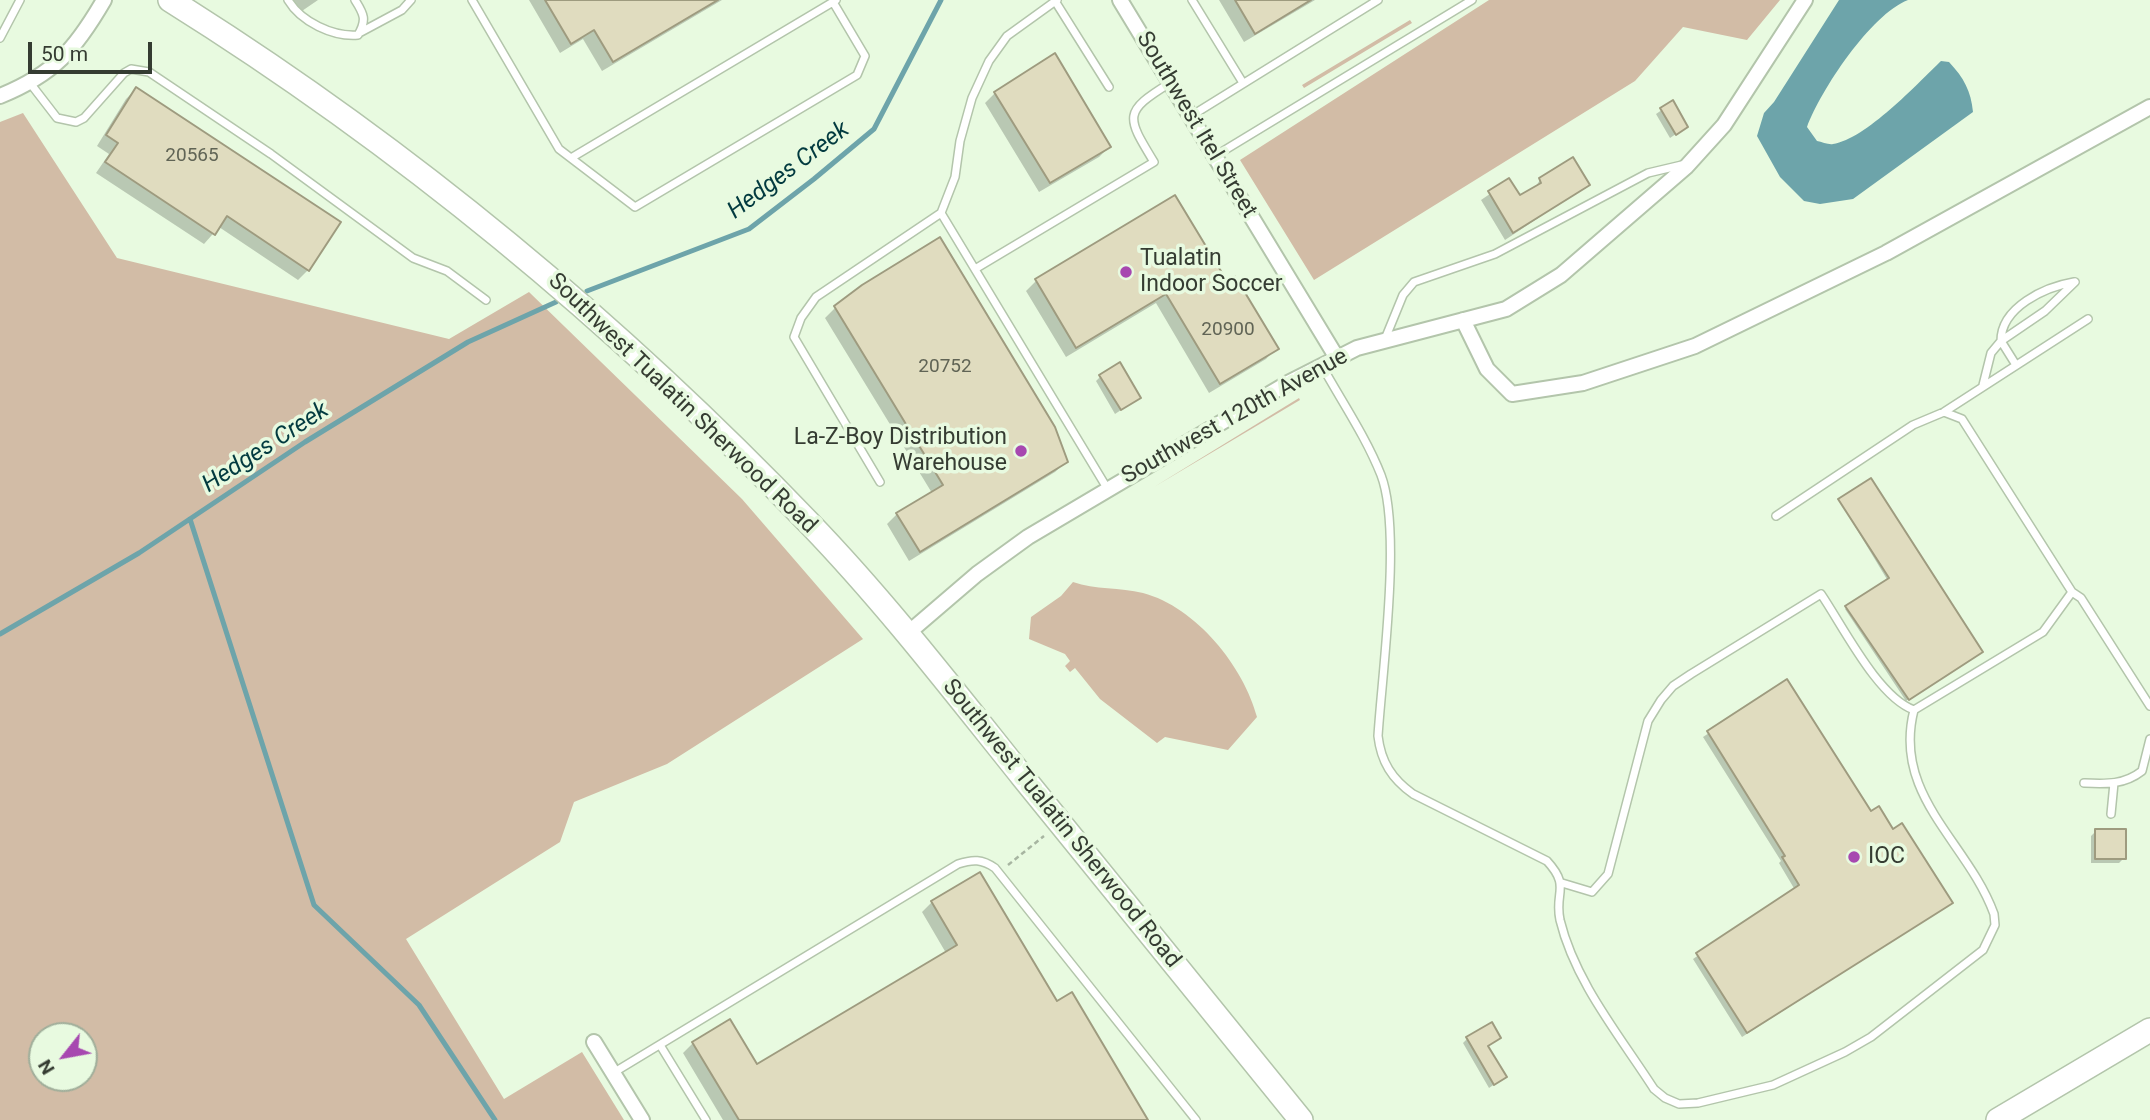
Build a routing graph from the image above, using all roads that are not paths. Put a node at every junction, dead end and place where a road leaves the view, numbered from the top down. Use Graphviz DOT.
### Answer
graph roads {
  1 [pos="20,0"];
  2 [pos="104,0"];
  3 [pos="170,0"];
  4 [pos="288,0"];
  5 [pos="355,0"];
  6 [pos="411,0"];
  7 [pos="472,0"];
  8 [pos="1056,0"];
  9 [pos="1120,0"];
  10 [pos="1192,0"];
  11 [pos="1378,0"];
  12 [pos="1472,0"];
  13 [pos="1805,0"];
  14 [pos="834,1"];
  15 [pos="358,35"];
  16 [pos="0,38"];
  17 [pos="30,83"];
  18 [pos="1170,83"];
  19 [pos="1243,83"];
  20 [pos="1109,87"];
  21 [pos="0,96"];
  22 [pos="2150,107"];
  23 [pos="1190,116"];
  24 [pos="1214,156"];
  25 [pos="571,158"];
  26 [pos="1690,163"];
  27 [pos="941,213"];
  28 [pos="975,269"];
  29 [pos="486,300"];
  30 [pos="2088,319"];
  31 [pos="1463,320"];
  32 [pos="1385,340"];
  33 [pos="2001,341"];
  34 [pos="1337,358"];
  35 [pos="2017,365"];
  36 [pos="1322,366"];
  37 [pos="1983,385"];
  38 [pos="1944,412"];
  39 [pos="880,482"];
  40 [pos="1107,488"];
  41 [pos="1776,516"];
  42 [pos="2072,592"];
  43 [pos="907,634"];
  44 [pos="2150,706"];
  45 [pos="1914,710"];
  46 [pos="2150,739"];
  47 [pos="2084,783"];
  48 [pos="2114,783"];
  49 [pos="2111,814"];
  50 [pos="1562,883"];
  51 [pos="2150,1030"];
  52 [pos="594,1042"];
  53 [pos="660,1045"];
  54 [pos="613,1073"];
  55 [pos="642,1120"];
  56 [pos="706,1120"];
  57 [pos="1196,1120"];
  58 [pos="1301,1120"];
  59 [pos="1998,1120"];
  1 -- 16 [label="lane"];
  2 -- 17 [label="street"];
  3 -- 43 [label="main road, Southwest Tualatin Sherwood Road"];
  4 -- 15 [label="lane"];
  5 -- 15 [label="lane"];
  6 -- 15 [label="lane"];
  7 -- 25 [label="lane"];
  8 -- 20 [label="lane"];
  8 -- 27 [label="lane"];
  9 -- 18 [label="street, Southwest Itel Street"];
  10 -- 19 [label="lane"];
  11 -- 19 [label="lane"];
  12 -- 24 [label="lane"];
  13 -- 26 [label="street, Southwest 120th Avenue"];
  14 -- 25 [label="lane"];
  14 -- 25 [label="lane"];
  17 -- 21 [label="street"];
  17 -- 29 [label="lane"];
  18 -- 23 [label="street, Southwest Itel Street"];
  18 -- 28 [label="lane"];
  19 -- 23 [label="lane"];
  22 -- 31 [label="street"];
  23 -- 24 [label="street, Southwest Itel Street"];
  24 -- 34 [label="street, Southwest Itel Street"];
  26 -- 31 [label="street, Southwest 120th Avenue"];
  26 -- 32 [label="lane"];
  27 -- 28 [label="lane"];
  27 -- 39 [label="lane"];
  28 -- 40 [label="lane"];
  30 -- 35 [label="lane"];
  31 -- 32 [label="street, Southwest 120th Avenue"];
  32 -- 34 [label="street, Southwest 120th Avenue"];
  33 -- 33 [label="lane"];
  33 -- 35 [label="lane"];
  33 -- 37 [label="lane"];
  34 -- 36 [label="street, Southwest 120th Avenue"];
  35 -- 37 [label="lane"];
  36 -- 40 [label="street, Southwest 120th Avenue"];
  36 -- 50 [label="lane"];
  37 -- 38 [label="lane"];
  38 -- 41 [label="lane"];
  38 -- 42 [label="lane"];
  40 -- 43 [label="street, Southwest 120th Avenue"];
  42 -- 44 [label="lane"];
  42 -- 45 [label="lane"];
  43 -- 58 [label="main road, Southwest Tualatin Sherwood Road"];
  45 -- 50 [label="lane"];
  45 -- 50 [label="lane"];
  46 -- 48 [label="lane"];
  47 -- 48 [label="lane"];
  48 -- 49 [label="lane"];
  51 -- 59 [label="main road"];
  52 -- 54 [label="street"];
  53 -- 54 [label="lane"];
  53 -- 56 [label="lane"];
  53 -- 57 [label="lane"];
  54 -- 55 [label="street"];
}
